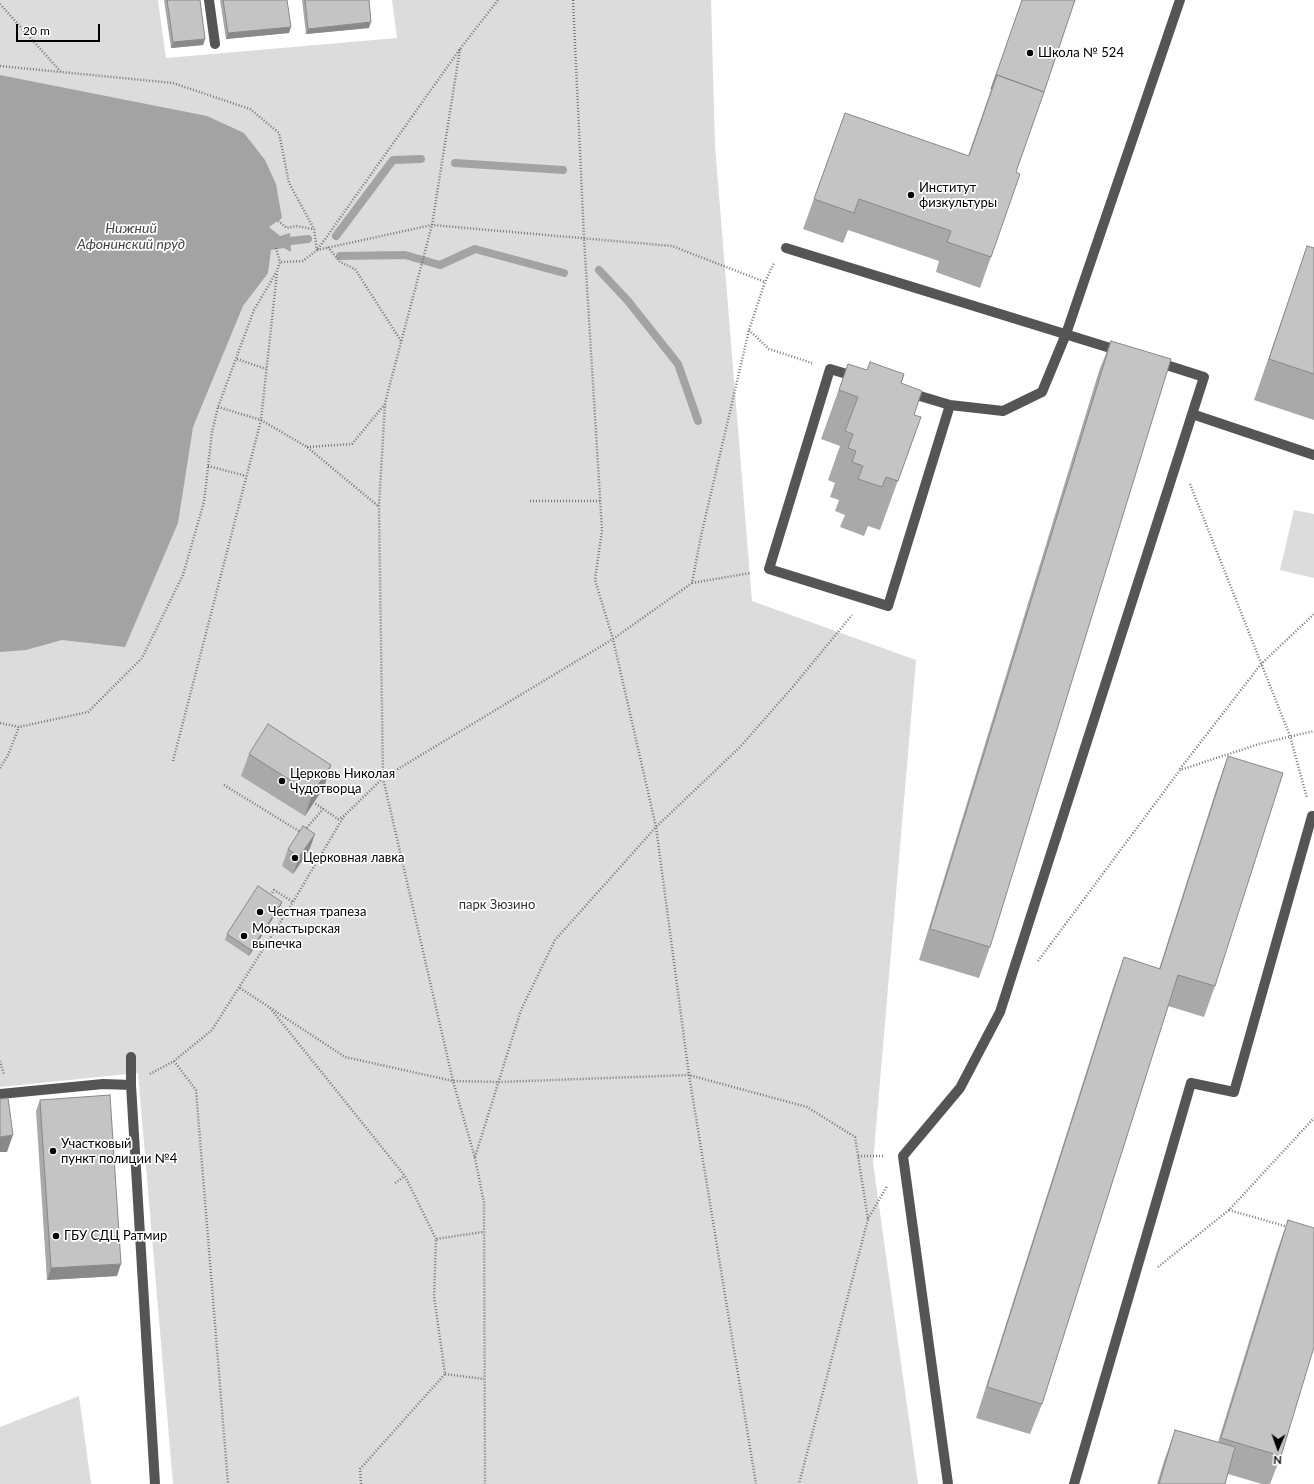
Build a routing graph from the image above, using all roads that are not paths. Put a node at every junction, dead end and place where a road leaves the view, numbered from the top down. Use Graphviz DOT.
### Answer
graph roads {
  1 [pos="209,0"];
  2 [pos="1180,0"];
  3 [pos="215,44"];
  4 [pos="786,248"];
  5 [pos="1066,334"];
  6 [pos="1131,354"];
  7 [pos="1146,359"];
  8 [pos="950,405"];
  9 [pos="1192,414"];
  10 [pos="1314,455"];
  11 [pos="1313,816"];
  12 [pos="131,1057"];
  13 [pos="130,1085"];
  14 [pos="0,1094"];
  15 [pos="155,1484"];
  16 [pos="948,1484"];
  17 [pos="1074,1484"];
  1 -- 3 [label="lane"];
  2 -- 5 [label="lane"];
  4 -- 5 [label="lane"];
  5 -- 6 [label="lane"];
  5 -- 8 [label="lane"];
  7 -- 9 [label="lane"];
  8 -- 8 [label="lane"];
  9 -- 10 [label="lane"];
  9 -- 16 [label="lane"];
  11 -- 17 [label="lane"];
  12 -- 13 [label="lane"];
  13 -- 14 [label="lane"];
  13 -- 15 [label="lane"];
}
